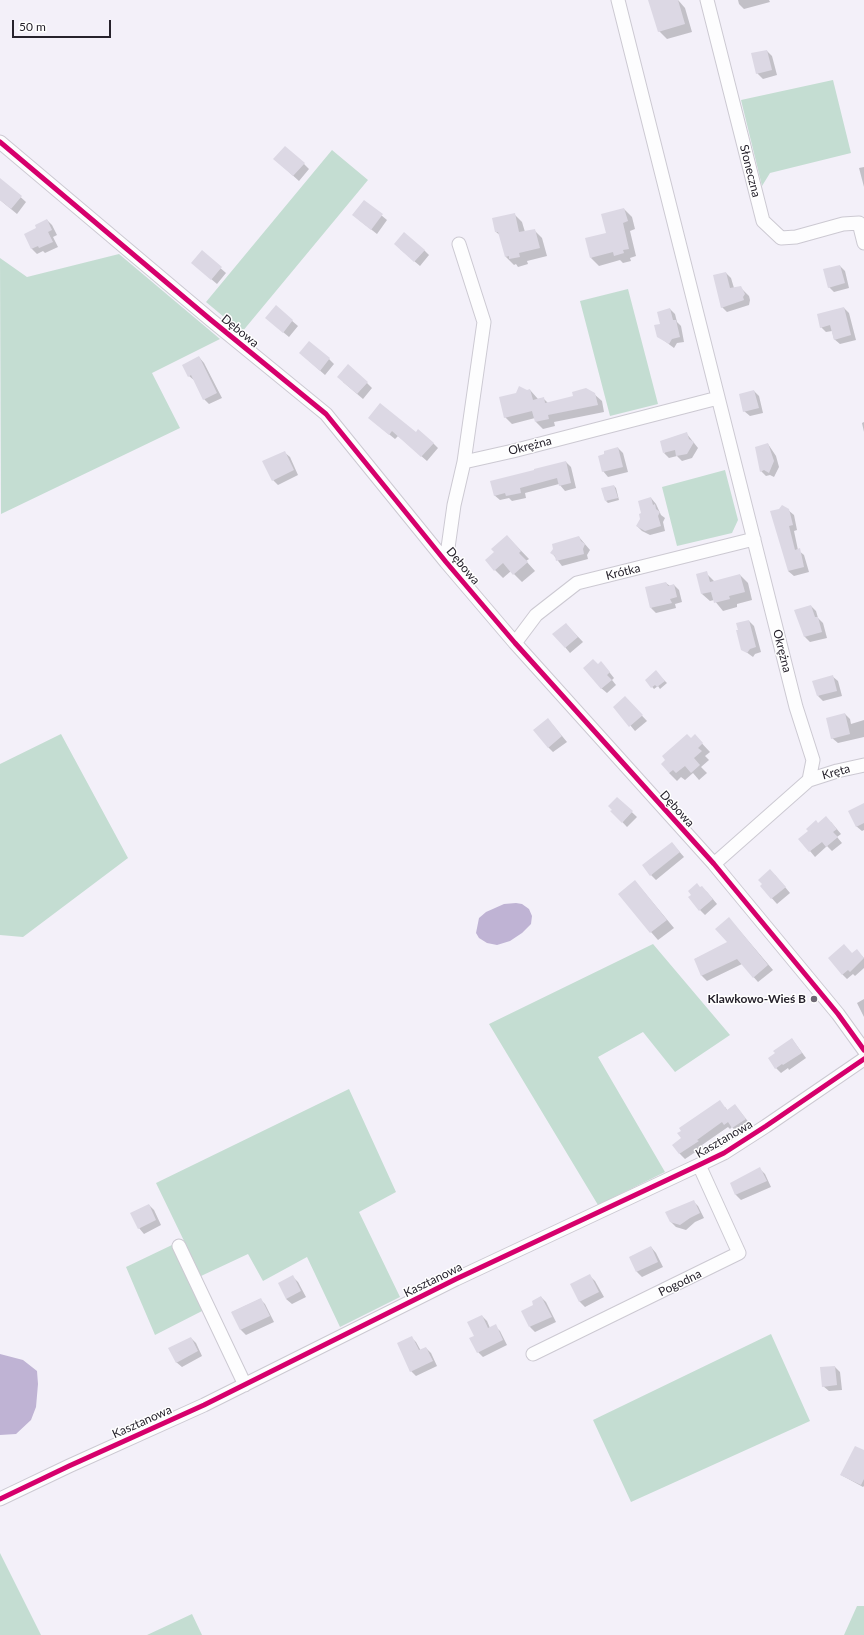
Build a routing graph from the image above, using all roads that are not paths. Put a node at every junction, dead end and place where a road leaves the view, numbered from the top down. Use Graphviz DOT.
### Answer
graph roads {
  1 [pos="618,0"];
  2 [pos="707,0"];
  3 [pos="0,142"];
  4 [pos="864,243"];
  5 [pos="459,244"];
  6 [pos="718,398"];
  7 [pos="464,462"];
  8 [pos="754,539"];
  9 [pos="446,562"];
  10 [pos="515,643"];
  11 [pos="864,765"];
  12 [pos="809,780"];
  13 [pos="714,864"];
  14 [pos="864,1050"];
  15 [pos="864,1059"];
  16 [pos="699,1165"];
  17 [pos="179,1246"];
  18 [pos="533,1354"];
  19 [pos="245,1385"];
  20 [pos="0,1499"];
  1 -- 6 [label="street, Okrężna"];
  2 -- 4 [label="street, Słoneczna"];
  3 -- 9 [label="street, Dębowa"];
  5 -- 7 [label="street"];
  6 -- 7 [label="street, Okrężna"];
  6 -- 8 [label="street, Okrężna"];
  7 -- 9 [label="street"];
  8 -- 10 [label="street, Krótka"];
  8 -- 12 [label="street, Okrężna"];
  9 -- 10 [label="street, Dębowa"];
  10 -- 13 [label="street, Dębowa"];
  11 -- 12 [label="street, Kręta"];
  12 -- 13 [label="street"];
  13 -- 14 [label="street, Dębowa"];
  15 -- 16 [label="street, Kasztanowa"];
  16 -- 18 [label="street, Pogodna"];
  16 -- 19 [label="street, Kasztanowa"];
  17 -- 19 [label="street"];
  19 -- 20 [label="street, Kasztanowa"];
}
